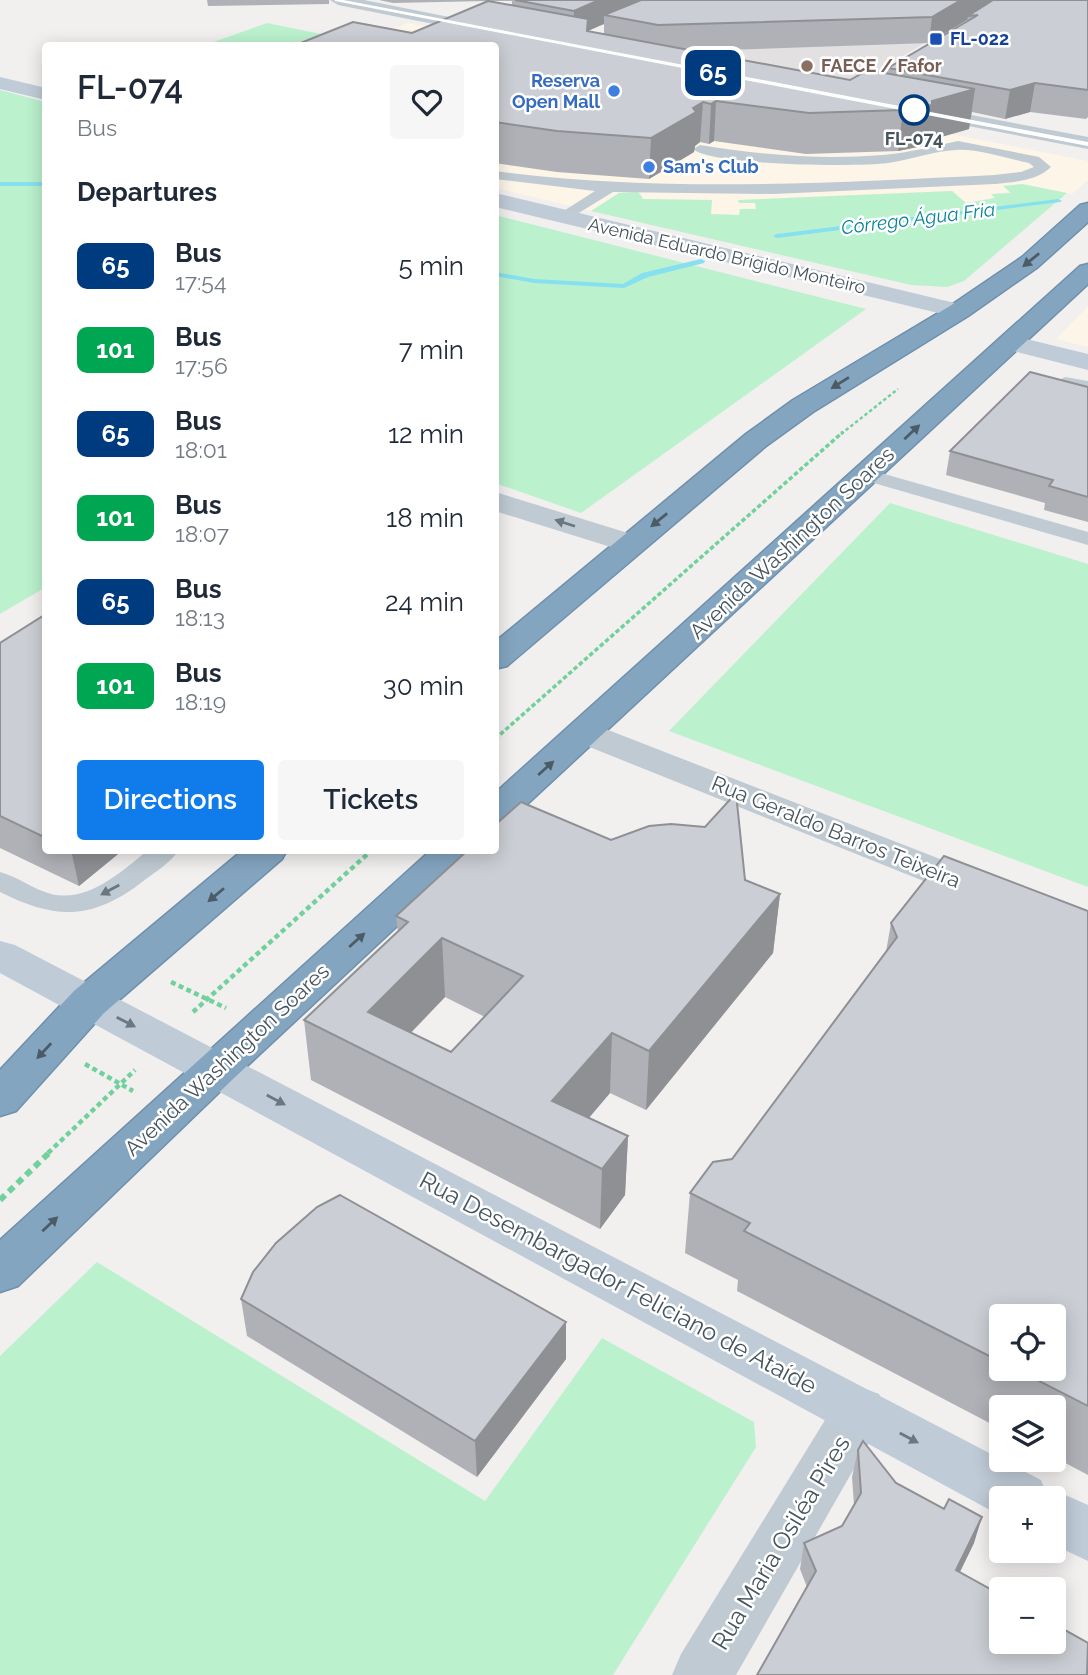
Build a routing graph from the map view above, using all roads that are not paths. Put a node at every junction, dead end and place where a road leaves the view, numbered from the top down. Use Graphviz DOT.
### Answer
graph roads {
  1 [pos="338,0"];
  2 [pos="446,0"];
  3 [pos="409,14"];
  4 [pos="374,28"];
  5 [pos="511,34"];
  6 [pos="0,83"];
  7 [pos="42,93"];
  8 [pos="895,107"];
  9 [pos="987,124"];
  10 [pos="1088,143"];
  11 [pos="958,145"];
  12 [pos="700,149"];
  13 [pos="499,175"];
  14 [pos="611,187"];
  15 [pos="499,201"];
  16 [pos="1085,213"];
  17 [pos="564,217"];
  18 [pos="1088,271"];
  19 [pos="959,311"];
  20 [pos="1010,343"];
  21 [pos="1088,362"];
  22 [pos="1059,385"];
  23 [pos="1088,386"];
  24 [pos="867,475"];
  25 [pos="499,502"];
  26 [pos="1088,539"];
  27 [pos="630,544"];
  28 [pos="499,653"];
  29 [pos="585,732"];
  30 [pos="499,810"];
  31 [pos="161,854"];
  32 [pos="263,854"];
  33 [pos="451,854"];
  34 [pos="0,881"];
  35 [pos="1011,901"];
  36 [pos="0,955"];
  37 [pos="89,1002"];
  38 [pos="216,1068"];
  39 [pos="0,1099"];
  40 [pos="0,1271"];
  41 [pos="860,1411"];
  42 [pos="999,1486"];
  43 [pos="1066,1522"];
  44 [pos="1088,1534"];
  45 [pos="702,1675"];
  1 -- 3 [label="street"];
  2 -- 3 [label="street"];
  3 -- 4 [label="street"];
  3 -- 5 [label="street"];
  6 -- 7 [label="street"];
  8 -- 9 [label="street"];
  9 -- 10 [label="street"];
  9 -- 11 [label="lane"];
  11 -- 12 [label="lane"];
  11 -- 14 [label="lane"];
  13 -- 14 [label="lane"];
  14 -- 17 [label="lane"];
  15 -- 17 [label="street, Avenida Eduardo Brígido Monteiro"];
  16 -- 19 [label="highway, one-way"];
  17 -- 19 [label="street, Avenida Eduardo Brígido Monteiro"];
  18 -- 20 [label="highway, Avenida Washington Soares"];
  19 -- 27 [label="highway, one-way"];
  20 -- 21 [label="street"];
  24 -- 20 [label="highway, Avenida Washington Soares, one-way"];
  22 -- 23 [label="lane"];
  24 -- 26 [label="lane"];
  24 -- 29 [label="highway, Avenida Washington Soares"];
  27 -- 25 [label="street, one-way"];
  27 -- 28 [label="highway"];
  30 -- 29 [label="highway, Avenida Washington Soares, one-way"];
  29 -- 35 [label="street, Rua Geraldo Barros Teixeira"];
  31 -- 34 [label="lane, one-way"];
  32 -- 37 [label="highway, one-way"];
  38 -- 33 [label="highway, Avenida Washington Soares, one-way"];
  36 -- 37 [label="street, Rua Desembargador Feliciano de Ataíde"];
  37 -- 38 [label="street, Rua Desembargador Feliciano de Ataíde, one-way"];
  37 -- 39 [label="highway, one-way"];
  40 -- 38 [label="highway, Avenida Washington Soares, one-way"];
  38 -- 41 [label="street, Rua Desembargador Feliciano de Ataíde, one-way"];
  41 -- 42 [label="street, Rua Desembargador Feliciano de Ataíde, one-way"];
  41 -- 45 [label="street, Rua Maria Osiléa Pires"];
  43 -- 44 [label="street"];
}
